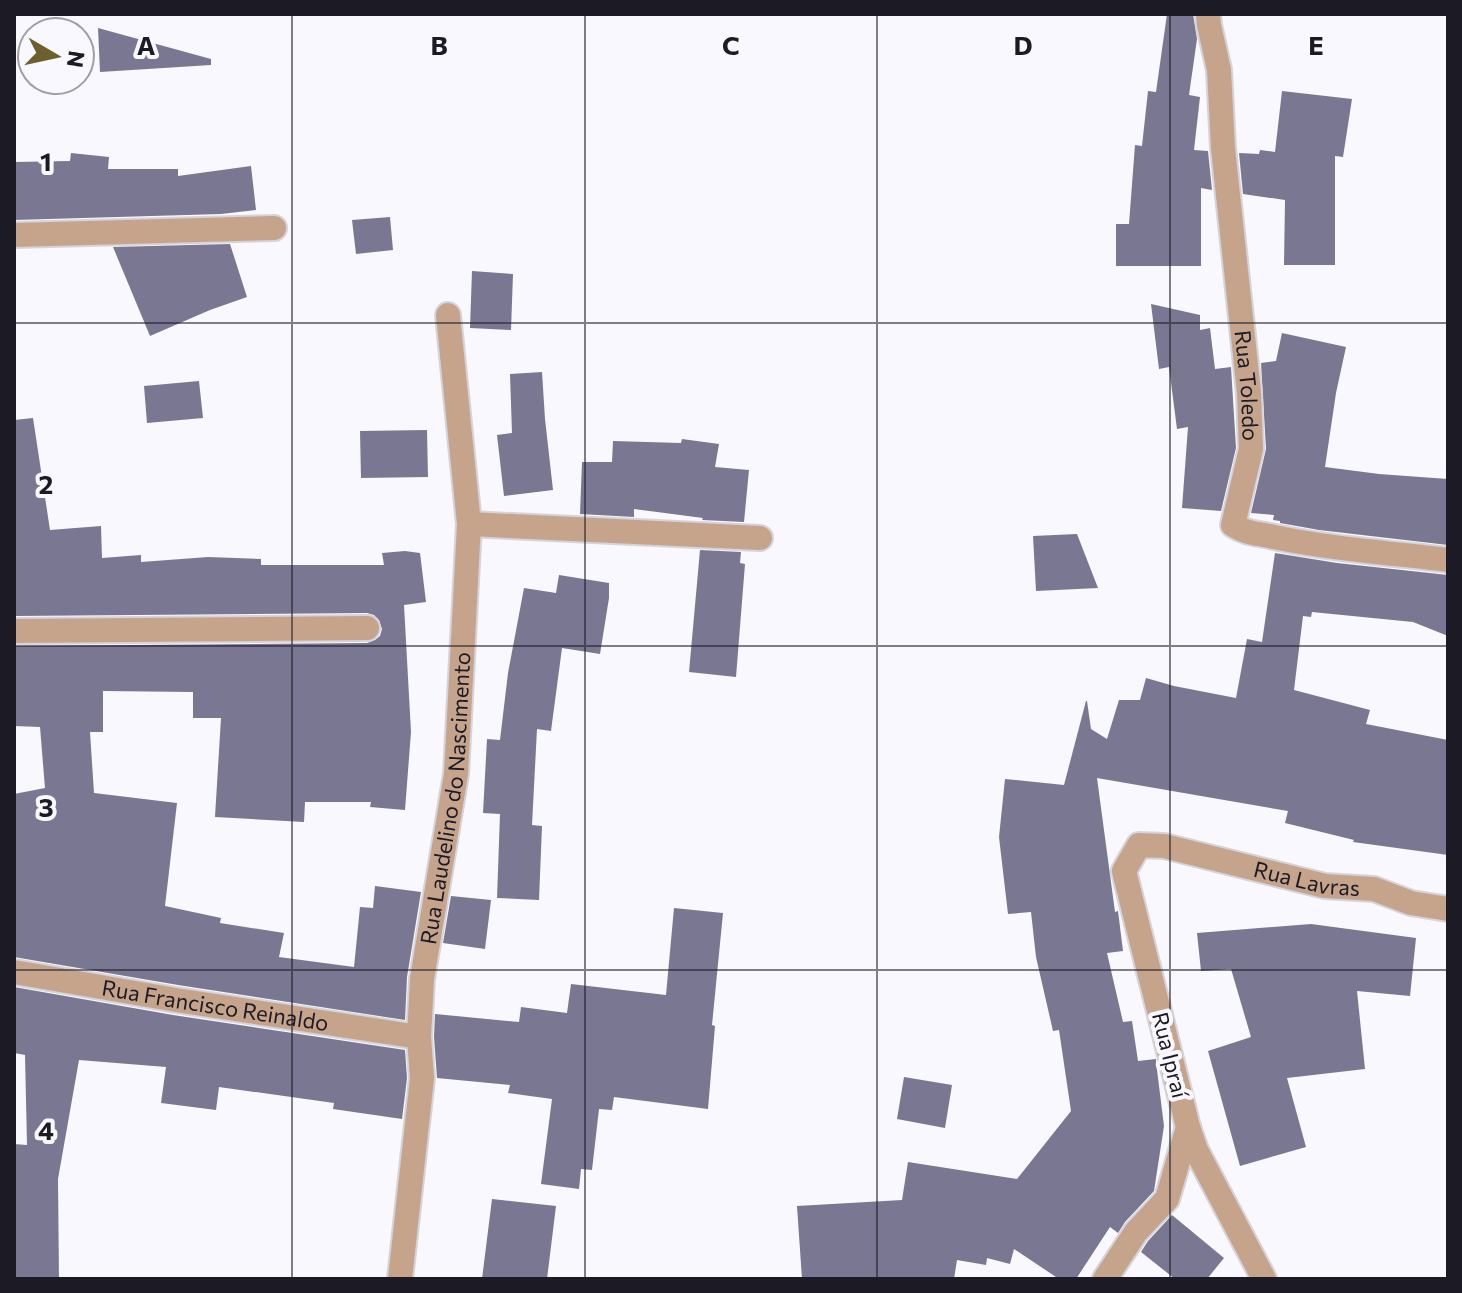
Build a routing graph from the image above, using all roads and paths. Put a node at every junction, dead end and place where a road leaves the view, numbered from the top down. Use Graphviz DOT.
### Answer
graph roads {
  1 [pos="1208,20"];
  2 [pos="274,228"];
  3 [pos="14,235"];
  4 [pos="448,315"];
  5 [pos="469,524"];
  6 [pos="760,538"];
  7 [pos="1448,560"];
  8 [pos="367,628"];
  9 [pos="14,631"];
  10 [pos="1164,846"];
  11 [pos="1448,909"];
  12 [pos="14,972"];
  13 [pos="419,1037"];
  14 [pos="1188,1127"];
  15 [pos="400,1279"];
  16 [pos="1105,1279"];
  17 [pos="1264,1279"];
  1 -- 7 [label="street, Rua Toledo"];
  2 -- 3 [label="street"];
  4 -- 5 [label="street, Rua Laudelino do Nascimento"];
  5 -- 6 [label="street"];
  5 -- 13 [label="street, Rua Laudelino do Nascimento"];
  8 -- 9 [label="street"];
  10 -- 11 [label="street, Rua Lavras"];
  10 -- 14 [label="street, Rua Ipraí"];
  12 -- 13 [label="street, Rua Francisco Reinaldo"];
  13 -- 15 [label="street, Rua Laudelino do Nascimento"];
  14 -- 16 [label="street"];
  14 -- 17 [label="street, Rua Ipraí"];
}
